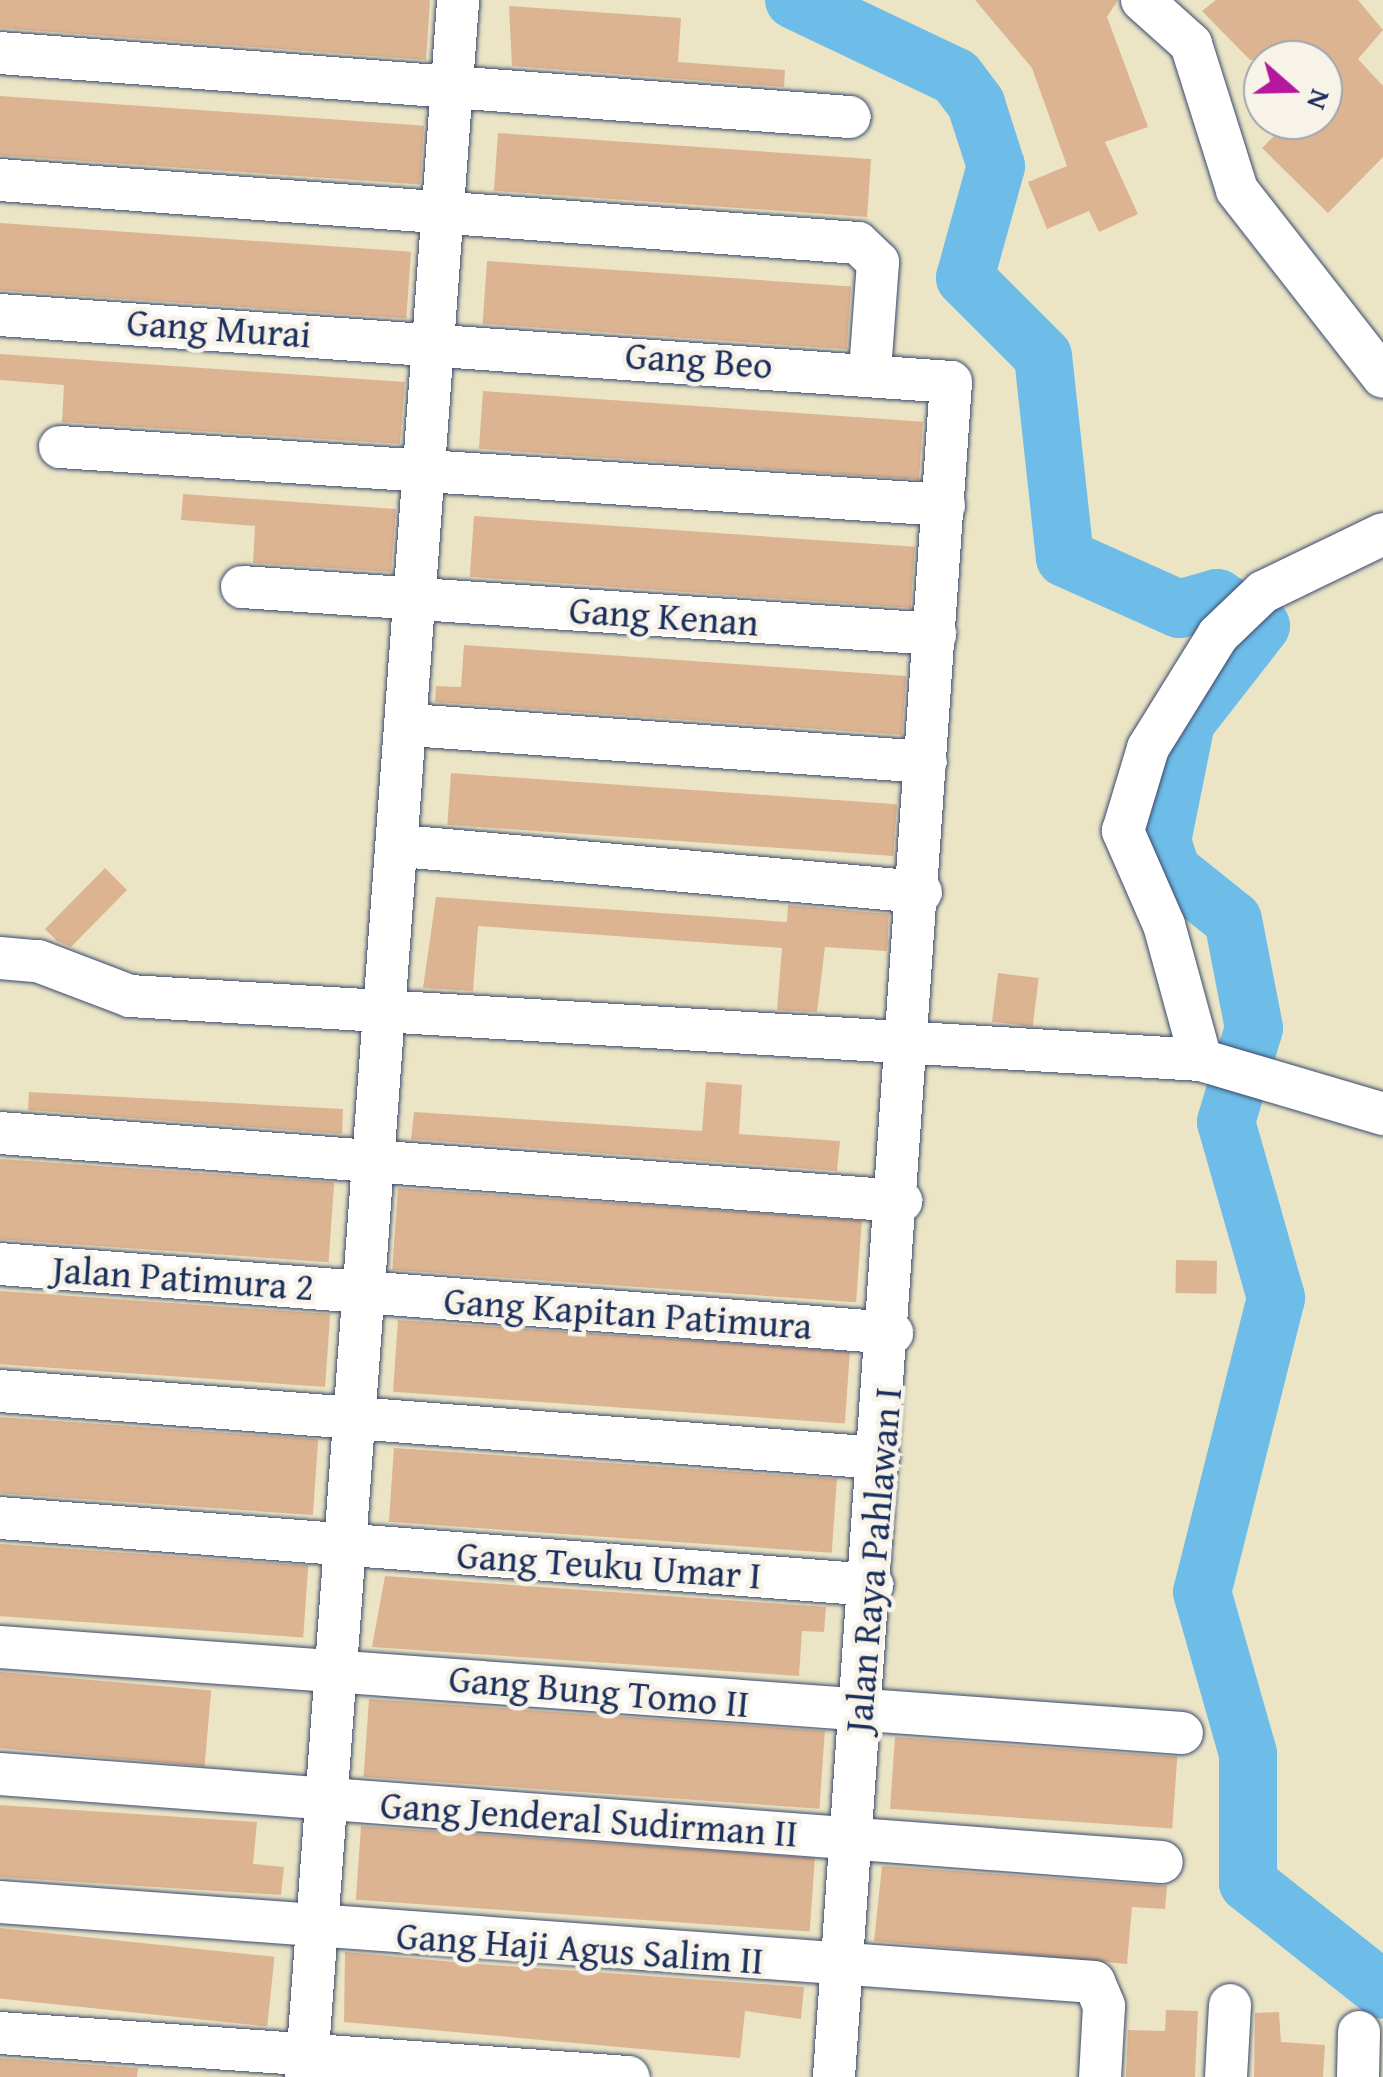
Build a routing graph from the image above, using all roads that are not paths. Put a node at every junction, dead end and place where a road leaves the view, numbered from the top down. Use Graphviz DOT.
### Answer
graph roads {
  1 [pos="458,0"];
  2 [pos="1142,0"];
  3 [pos="0,53"];
  4 [pos="452,85"];
  5 [pos="850,117"];
  6 [pos="0,180"];
  7 [pos="447,216"];
  8 [pos="0,315"];
  9 [pos="438,342"];
  10 [pos="870,372"];
  11 [pos="1383,377"];
  12 [pos="953,390"];
  13 [pos="60,447"];
  14 [pos="431,468"];
  15 [pos="944,505"];
  16 [pos="1383,534"];
  17 [pos="242,587"];
  18 [pos="419,600"];
  19 [pos="922,632"];
  20 [pos="410,725"];
  21 [pos="926,762"];
  22 [pos="401,846"];
  23 [pos="921,892"];
  24 [pos="0,958"];
  25 [pos="384,1006"];
  26 [pos="911,1042"];
  27 [pos="1208,1062"];
  28 [pos="1383,1114"];
  29 [pos="0,1133"];
  30 [pos="376,1160"];
  31 [pos="900,1201"];
  32 [pos="0,1264"];
  33 [pos="365,1292"];
  34 [pos="892,1333"];
  35 [pos="0,1391"];
  36 [pos="356,1416"];
  37 [pos="878,1458"];
  38 [pos="0,1518"];
  39 [pos="347,1546"];
  40 [pos="872,1585"];
  41 [pos="0,1647"];
  42 [pos="338,1670"];
  43 [pos="861,1712"];
  44 [pos="1182,1732"];
  45 [pos="0,1774"];
  46 [pos="328,1798"];
  47 [pos="849,1840"];
  48 [pos="1162,1862"];
  49 [pos="0,1902"];
  50 [pos="317,1928"];
  51 [pos="843,1968"];
  52 [pos="1230,2005"];
  53 [pos="0,2033"];
  54 [pos="307,2065"];
  55 [pos="628,2077"];
  56 [pos="834,2077"];
  57 [pos="1100,2077"];
  58 [pos="1226,2077"];
  1 -- 4 [label="street"];
  2 -- 11 [label="street"];
  3 -- 4 [label="street"];
  4 -- 5 [label="street"];
  4 -- 7 [label="street"];
  6 -- 7 [label="street"];
  7 -- 9 [label="street"];
  7 -- 10 [label="street"];
  8 -- 9 [label="street, Gang Murai"];
  9 -- 10 [label="street, Gang Beo"];
  9 -- 14 [label="street"];
  10 -- 12 [label="street, Gang Beo"];
  12 -- 15 [label="street, Jalan Raya Pahlawan I"];
  13 -- 14 [label="street"];
  14 -- 15 [label="street"];
  14 -- 18 [label="street"];
  15 -- 19 [label="street, Jalan Raya Pahlawan I"];
  16 -- 27 [label="street"];
  17 -- 18 [label="street, Gang Kenan"];
  18 -- 19 [label="street, Gang Kenan"];
  18 -- 20 [label="street"];
  19 -- 21 [label="street, Jalan Raya Pahlawan I"];
  20 -- 21 [label="street"];
  20 -- 22 [label="street"];
  21 -- 23 [label="street, Jalan Raya Pahlawan I"];
  22 -- 23 [label="street"];
  22 -- 25 [label="street"];
  23 -- 26 [label="street, Jalan Raya Pahlawan I"];
  24 -- 25 [label="street"];
  25 -- 26 [label="street"];
  25 -- 30 [label="street"];
  26 -- 27 [label="street"];
  26 -- 31 [label="street, Jalan Raya Pahlawan I"];
  27 -- 28 [label="street"];
  29 -- 30 [label="street"];
  30 -- 31 [label="street"];
  30 -- 33 [label="street"];
  31 -- 34 [label="street, Jalan Raya Pahlawan I"];
  32 -- 33 [label="street, Jalan Patimura 2"];
  33 -- 34 [label="street, Gang Kapitan Patimura"];
  33 -- 36 [label="street"];
  34 -- 37 [label="street, Jalan Raya Pahlawan I"];
  35 -- 36 [label="street"];
  36 -- 37 [label="street"];
  36 -- 39 [label="street"];
  37 -- 40 [label="street, Jalan Raya Pahlawan I"];
  38 -- 39 [label="street, Gang Teuku Umar I"];
  39 -- 40 [label="street, Gang Teuku Umar I"];
  39 -- 42 [label="street"];
  40 -- 43 [label="street, Jalan Raya Pahlawan I"];
  41 -- 42 [label="street, Gang Bung Tomo II"];
  42 -- 43 [label="street, Gang Bung Tomo II"];
  42 -- 46 [label="street"];
  43 -- 44 [label="street, Gang Bung Tomo II"];
  43 -- 47 [label="street, Jalan Raya Pahlawan I"];
  45 -- 46 [label="street, Gang Jenderal Sudirman II"];
  46 -- 47 [label="street, Gang Jenderal Sudirman II"];
  46 -- 50 [label="street"];
  47 -- 48 [label="street, Gang Jenderal Sudirman II"];
  47 -- 51 [label="street, Jalan Raya Pahlawan I"];
  49 -- 50 [label="street, Gang Haji Agus Salim II"];
  50 -- 51 [label="street, Gang Haji Agus Salim II"];
  50 -- 54 [label="street"];
  51 -- 56 [label="street, Jalan Raya Pahlawan I"];
  51 -- 57 [label="street, Gang Haji Agus Salim II"];
  52 -- 58 [label="street"];
  53 -- 54 [label="street"];
  54 -- 55 [label="street"];
}
